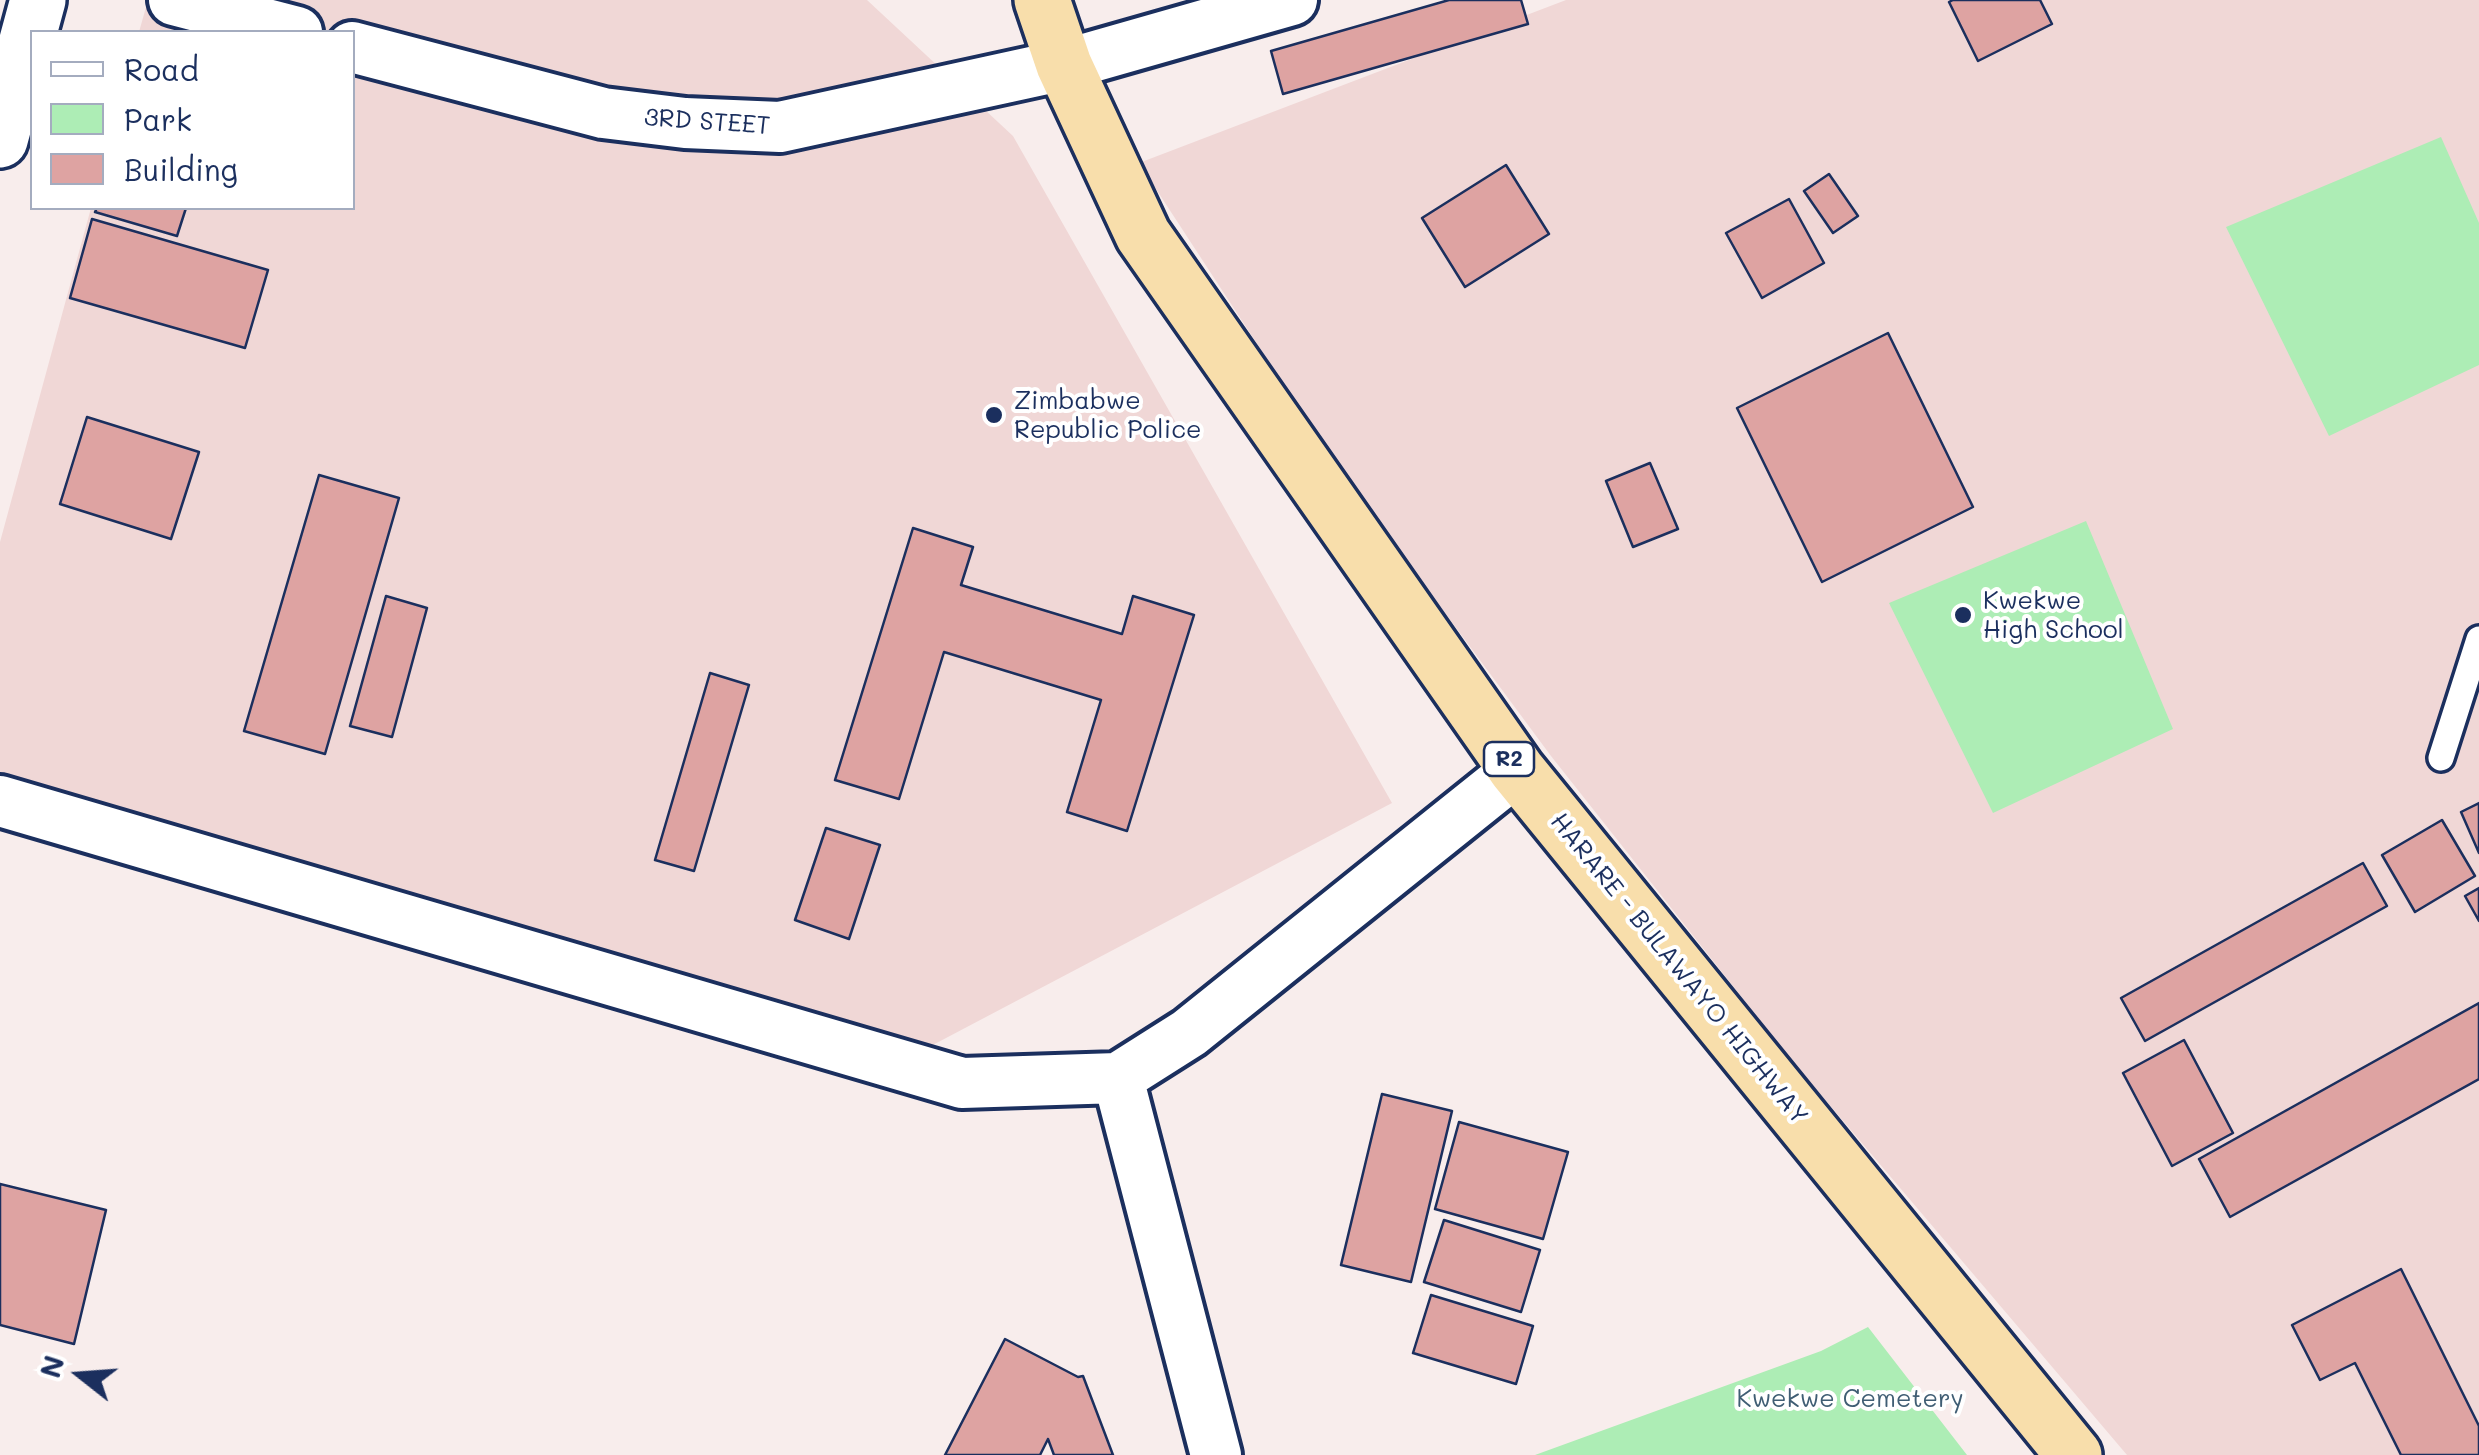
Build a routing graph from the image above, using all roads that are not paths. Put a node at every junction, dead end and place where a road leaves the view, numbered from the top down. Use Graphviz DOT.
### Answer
graph roads {
  1 [pos="38,0"];
  2 [pos="174,0"];
  3 [pos="1042,0"];
  4 [pos="1292,0"];
  5 [pos="289,30"];
  6 [pos="355,48"];
  7 [pos="1064,65"];
  8 [pos="0,140"];
  9 [pos="2479,639"];
  10 [pos="2441,758"];
  11 [pos="1517,770"];
  12 [pos="0,801"];
  13 [pos="1118,1078"];
  14 [pos="1216,1455"];
  15 [pos="2074,1455"];
  1 -- 8 [label="main road"];
  2 -- 5 [label="street"];
  3 -- 7 [label="highway, HARARE - BULAWAYO HIGHWAY / R2"];
  4 -- 7 [label="street, 3RD STEET"];
  6 -- 7 [label="street, 3RD STEET"];
  7 -- 11 [label="highway, HARARE - BULAWAYO HIGHWAY / R2"];
  9 -- 10 [label="lane"];
  11 -- 13 [label="street"];
  11 -- 15 [label="highway, HARARE - BULAWAYO HIGHWAY / R2"];
  12 -- 13 [label="street"];
  13 -- 14 [label="street"];
}
